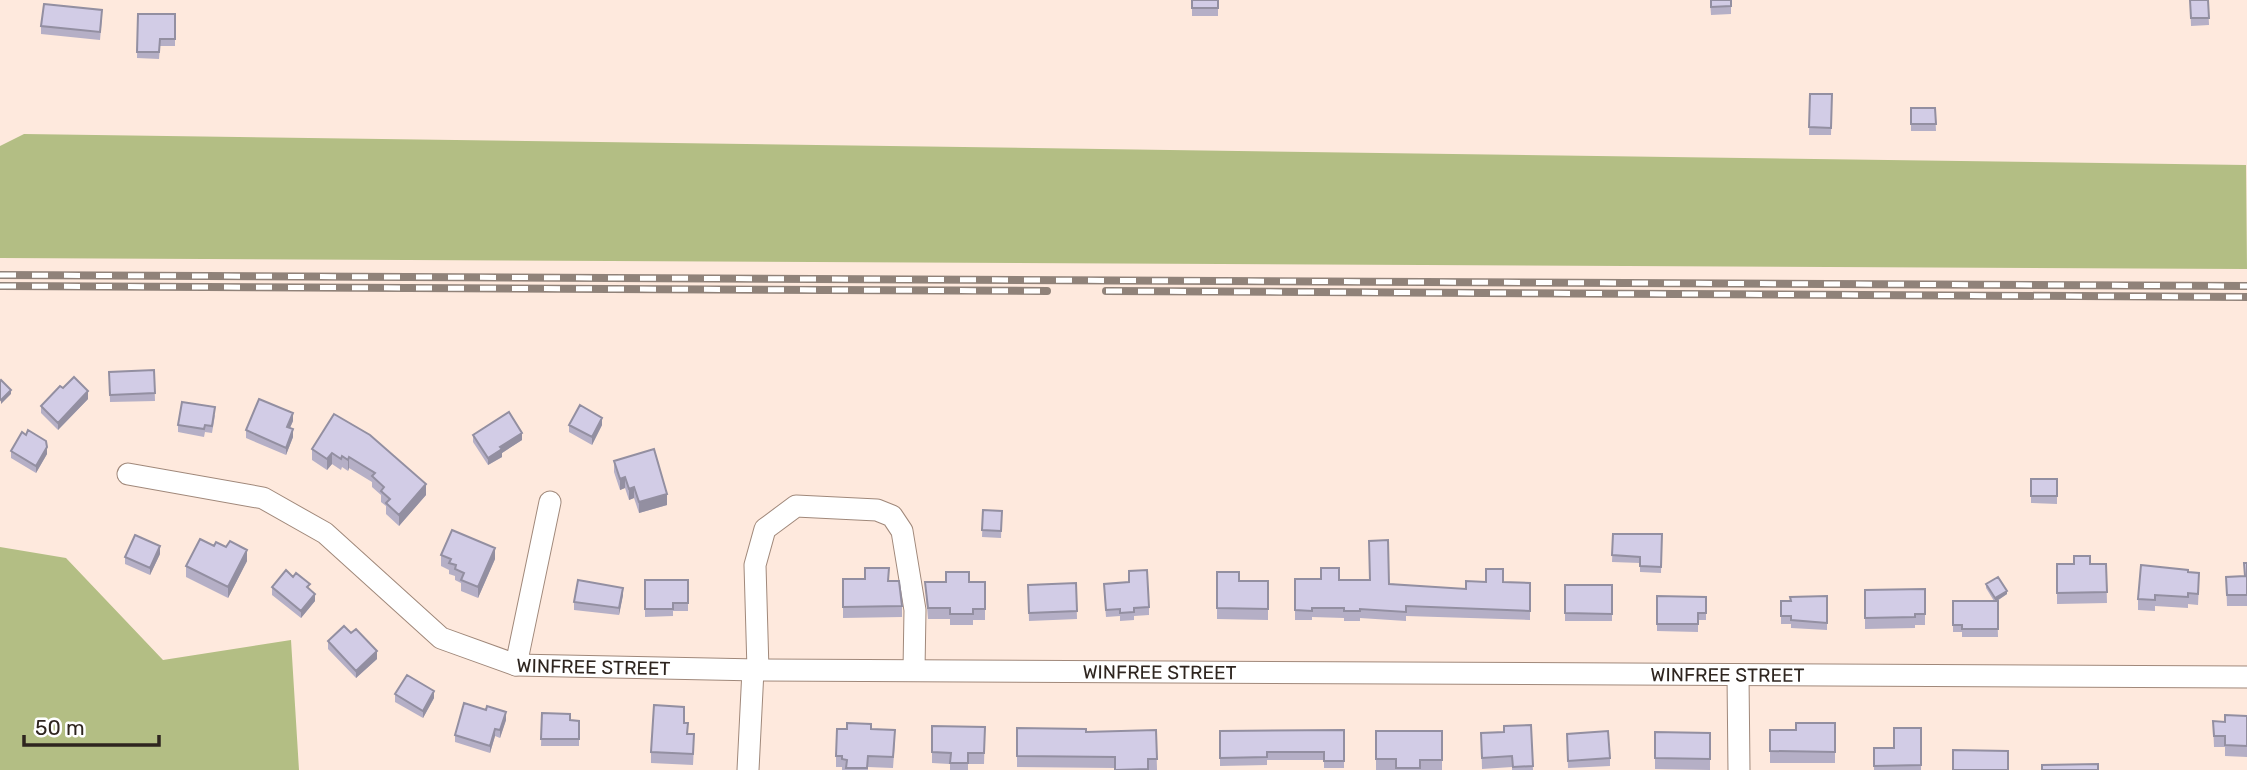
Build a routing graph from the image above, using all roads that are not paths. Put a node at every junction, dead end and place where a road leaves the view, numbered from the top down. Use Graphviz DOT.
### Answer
graph roads {
  1 [pos="128,474"];
  2 [pos="550,502"];
  3 [pos="516,665"];
  4 [pos="755,670"];
  5 [pos="914,670"];
  6 [pos="1738,675"];
  7 [pos="2247,677"];
  8 [pos="748,770"];
  9 [pos="1738,770"];
  1 -- 3 [label="street, WINFREE STREET"];
  2 -- 3 [label="street"];
  3 -- 4 [label="street, WINFREE STREET"];
  4 -- 5 [label="street, WINFREE STREET"];
  4 -- 5 [label="street"];
  4 -- 8 [label="street"];
  5 -- 6 [label="street, WINFREE STREET"];
  6 -- 7 [label="street, WINFREE STREET"];
  6 -- 9 [label="street"];
}
